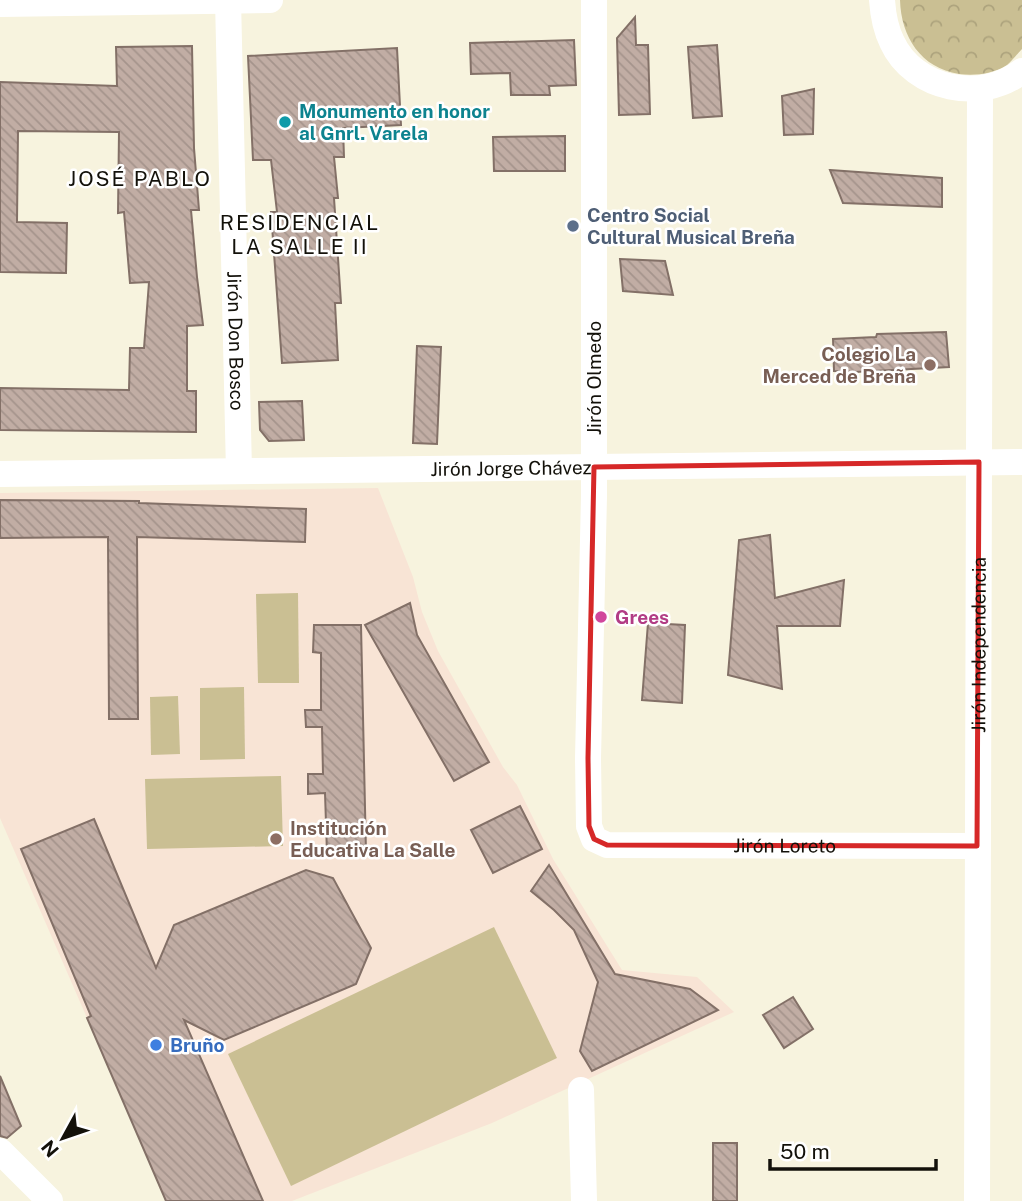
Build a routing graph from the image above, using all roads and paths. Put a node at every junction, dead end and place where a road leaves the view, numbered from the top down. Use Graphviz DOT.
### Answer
graph roads {
  1 [pos="228,0"];
  2 [pos="270,0"];
  3 [pos="594,0"];
  4 [pos="882,0"];
  5 [pos="0,4"];
  6 [pos="1022,71"];
  7 [pos="980,89"];
  8 [pos="979,462"];
  9 [pos="1022,462"];
  10 [pos="594,467"];
  11 [pos="239,471"];
  12 [pos="0,474"];
  13 [pos="594,839"];
  14 [pos="977,846"];
  15 [pos="581,1090"];
  16 [pos="0,1151"];
  17 [pos="50,1201"];
  18 [pos="584,1201"];
  19 [pos="977,1201"];
  1 -- 2 [label="street"];
  1 -- 5 [label="street"];
  1 -- 11 [label="street, Jirón Don Bosco"];
  3 -- 10 [label="street, Jirón Olmedo"];
  4 -- 7 [label="street"];
  6 -- 7 [label="street"];
  7 -- 8 [label="street, Jirón Independencia"];
  8 -- 9 [label="street, Jirón Jorge Chávez"];
  8 -- 10 [label="street, Jirón Jorge Chávez"];
  8 -- 14 [label="street, Jirón Independencia"];
  10 -- 11 [label="street, Jirón Jorge Chávez"];
  10 -- 13 [label="street, Jirón Olmedo"];
  11 -- 12 [label="street, Jirón Jorge Chávez"];
  13 -- 14 [label="street, Jirón Loreto"];
  14 -- 19 [label="street, Jirón Independencia"];
  15 -- 18 [label="street"];
  16 -- 17 [label="street"];
}
